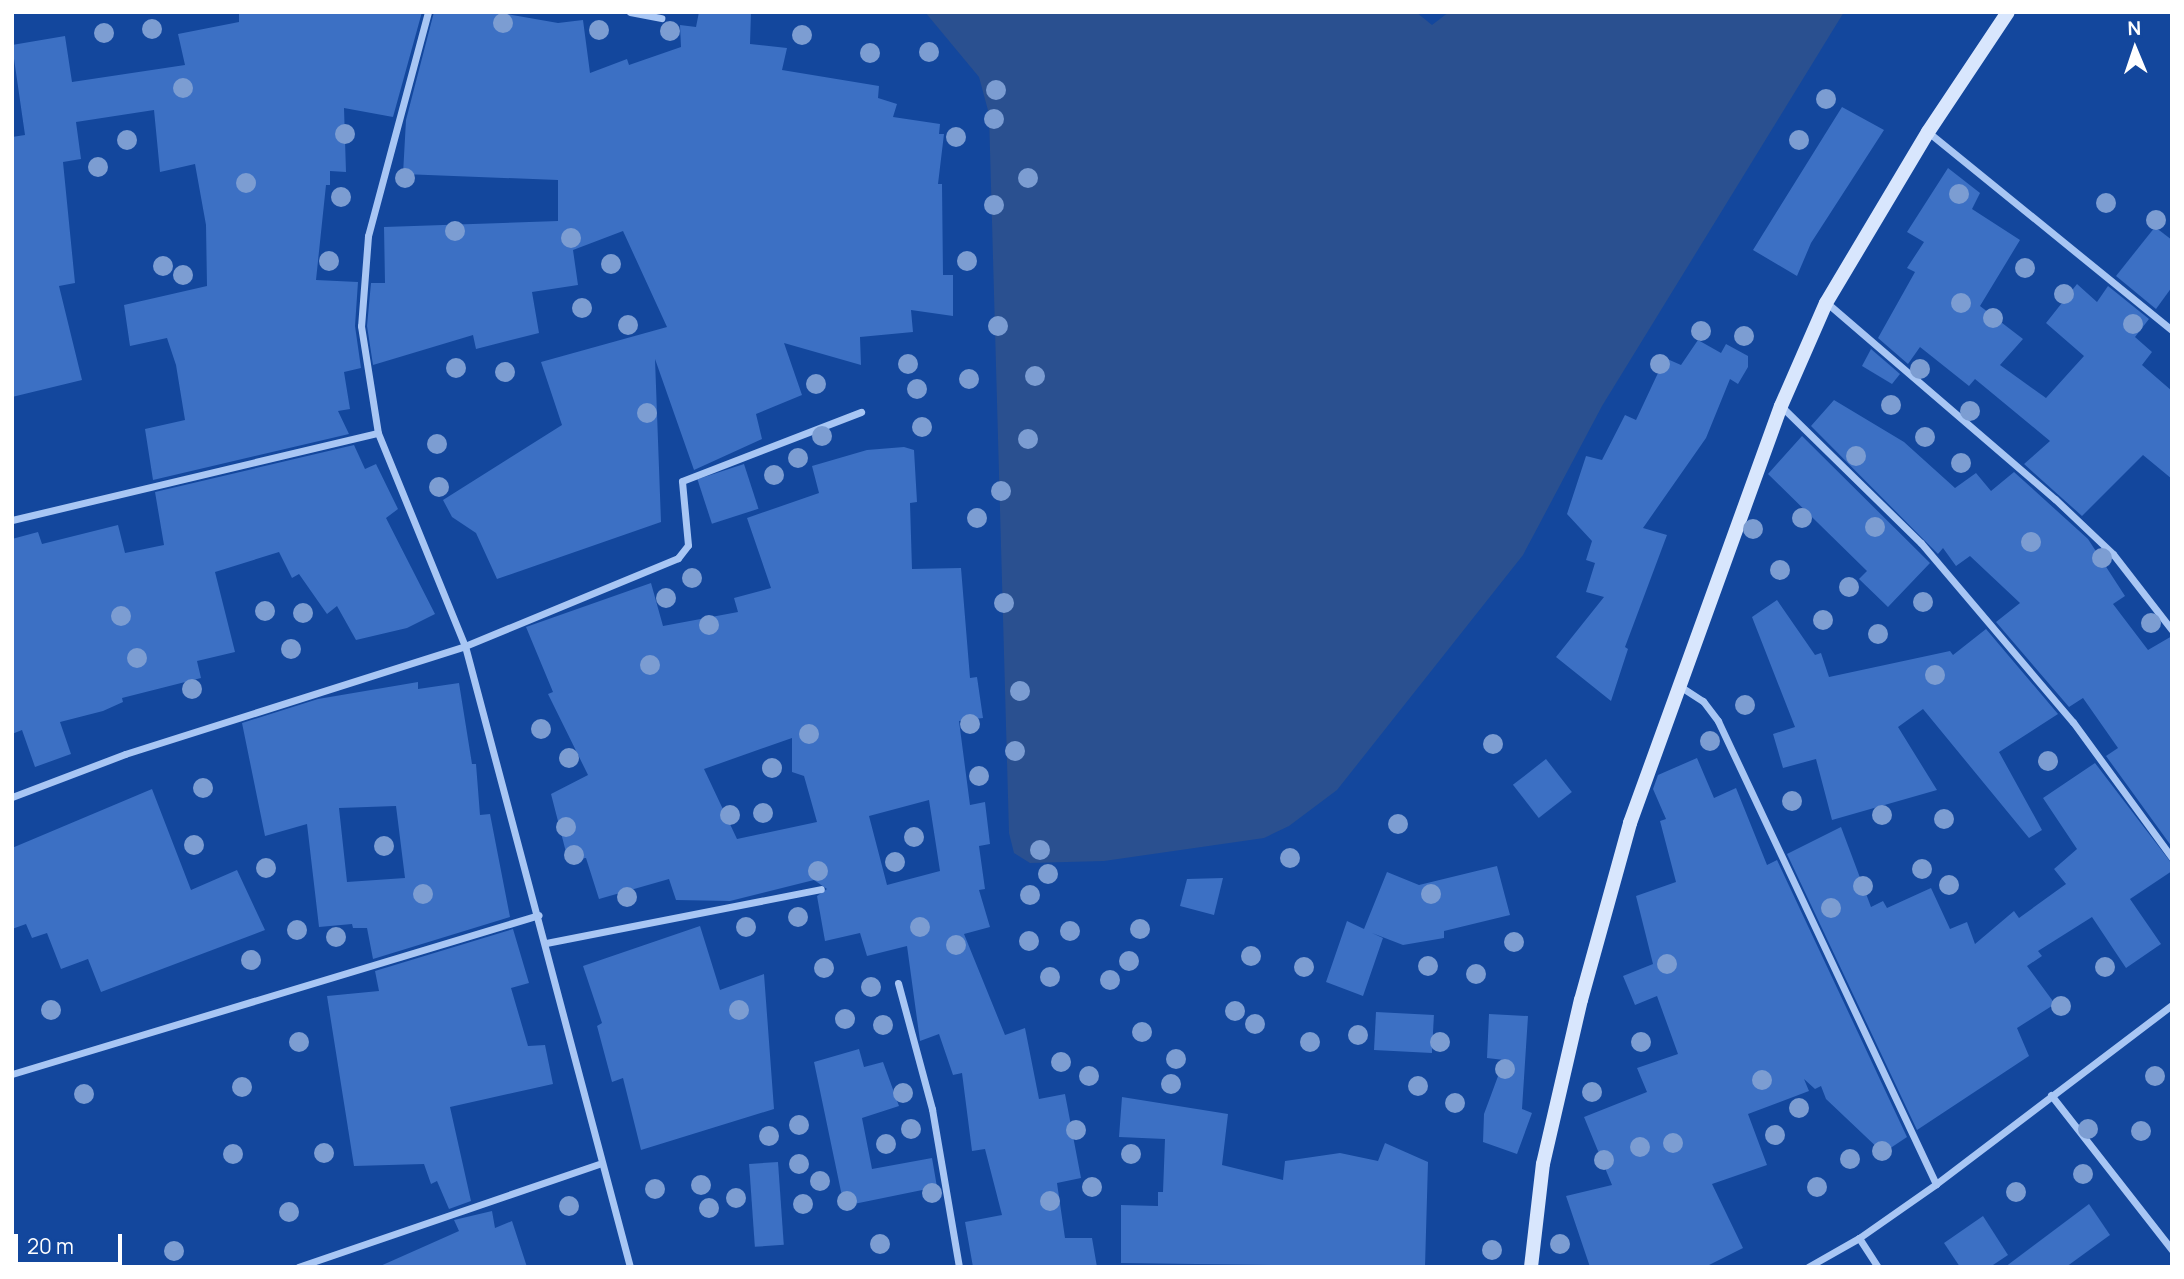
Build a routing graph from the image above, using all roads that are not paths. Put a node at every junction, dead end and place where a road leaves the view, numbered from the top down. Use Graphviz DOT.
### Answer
graph roads {
  1 [pos="428,12"];
  2 [pos="630,12"];
  3 [pos="2008,12"];
  4 [pos="661,18"];
  5 [pos="1928,132"];
  6 [pos="1826,303"];
  7 [pos="2172,330"];
  8 [pos="1781,406"];
  9 [pos="861,412"];
  10 [pos="378,433"];
  11 [pos="12,520"];
  12 [pos="2172,630"];
  13 [pos="465,646"];
  14 [pos="1678,685"];
  15 [pos="12,797"];
  16 [pos="2172,858"];
  17 [pos="821,889"];
  18 [pos="539,915"];
  19 [pos="546,943"];
  20 [pos="898,983"];
  21 [pos="2172,1005"];
  22 [pos="12,1074"];
  23 [pos="2051,1095"];
  24 [pos="599,1164"];
  25 [pos="1936,1184"];
  26 [pos="1859,1238"];
  27 [pos="2172,1250"];
  28 [pos="298,1267"];
  29 [pos="629,1267"];
  30 [pos="959,1267"];
  31 [pos="1531,1267"];
  32 [pos="1808,1267"];
  33 [pos="1878,1267"];
  1 -- 10 [label="street"];
  2 -- 4 [label="street"];
  3 -- 5 [label="main road"];
  5 -- 6 [label="main road"];
  5 -- 7 [label="street"];
  6 -- 8 [label="main road"];
  6 -- 12 [label="street"];
  8 -- 14 [label="main road"];
  8 -- 16 [label="street"];
  9 -- 13 [label="street"];
  10 -- 11 [label="street"];
  10 -- 13 [label="street"];
  13 -- 15 [label="street"];
  13 -- 18 [label="street"];
  14 -- 25 [label="street"];
  14 -- 31 [label="main road"];
  17 -- 19 [label="street"];
  18 -- 19 [label="street"];
  18 -- 22 [label="street"];
  19 -- 24 [label="street"];
  20 -- 30 [label="street"];
  21 -- 23 [label="street"];
  23 -- 25 [label="street"];
  23 -- 27 [label="street"];
  24 -- 28 [label="street"];
  24 -- 29 [label="street"];
  25 -- 26 [label="street"];
  26 -- 32 [label="street"];
  26 -- 33 [label="street"];
}
